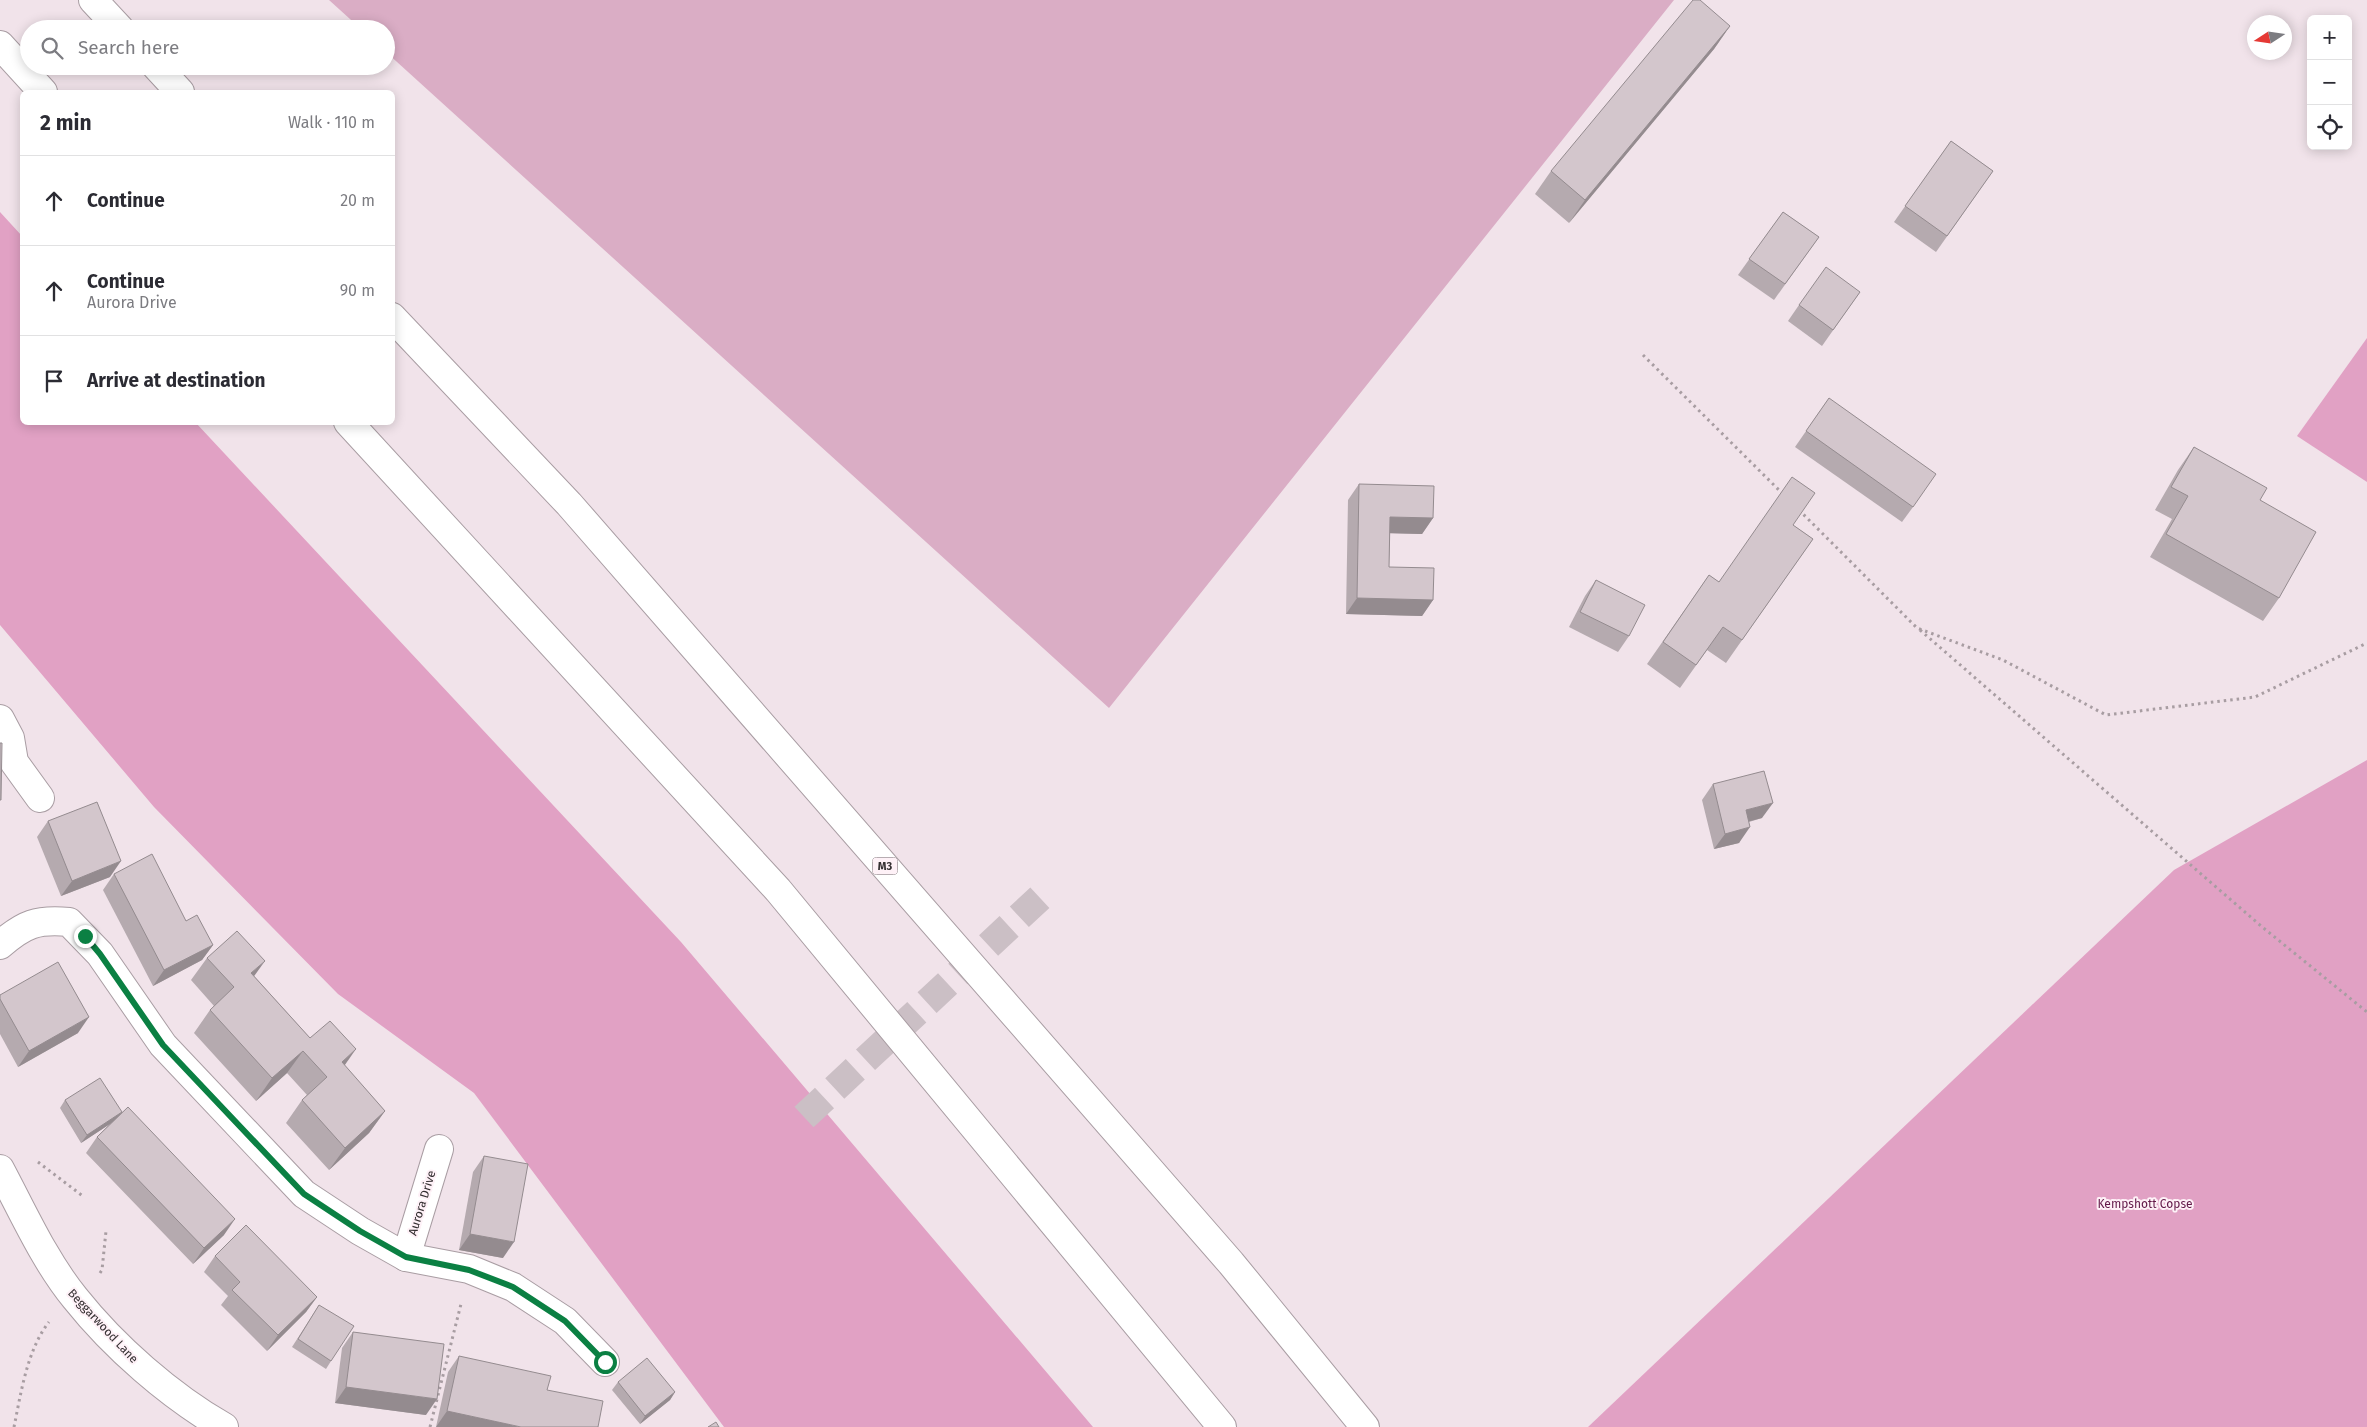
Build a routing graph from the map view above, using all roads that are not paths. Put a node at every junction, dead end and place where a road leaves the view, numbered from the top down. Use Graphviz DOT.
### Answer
graph roads {
  1 [pos="93,0"];
  2 [pos="112,20"];
  3 [pos="0,45"];
  4 [pos="20,67"];
  5 [pos="27,75"];
  6 [pos="164,75"];
  7 [pos="41,90"];
  8 [pos="178,90"];
  9 [pos="395,320"];
  10 [pos="351,425"];
  11 [pos="0,719"];
  12 [pos="40,798"];
  13 [pos="0,945"];
  14 [pos="439,1148"];
  15 [pos="0,1169"];
  16 [pos="406,1257"];
  17 [pos="605,1362"];
  18 [pos="224,1427"];
  19 [pos="1222,1427"];
  20 [pos="1365,1427"];
  1 -- 2 [label="main road"];
  3 -- 4 [label="main road"];
  5 -- 7 [label="main road"];
  6 -- 8 [label="main road"];
  9 -- 20 [label="main road, M3"];
  10 -- 19 [label="main road"];
  11 -- 12 [label="main road"];
  13 -- 16 [label="main road"];
  14 -- 16 [label="main road, Aurora Drive"];
  15 -- 18 [label="main road, Beggarwood Lane"];
  16 -- 17 [label="main road"];
}
